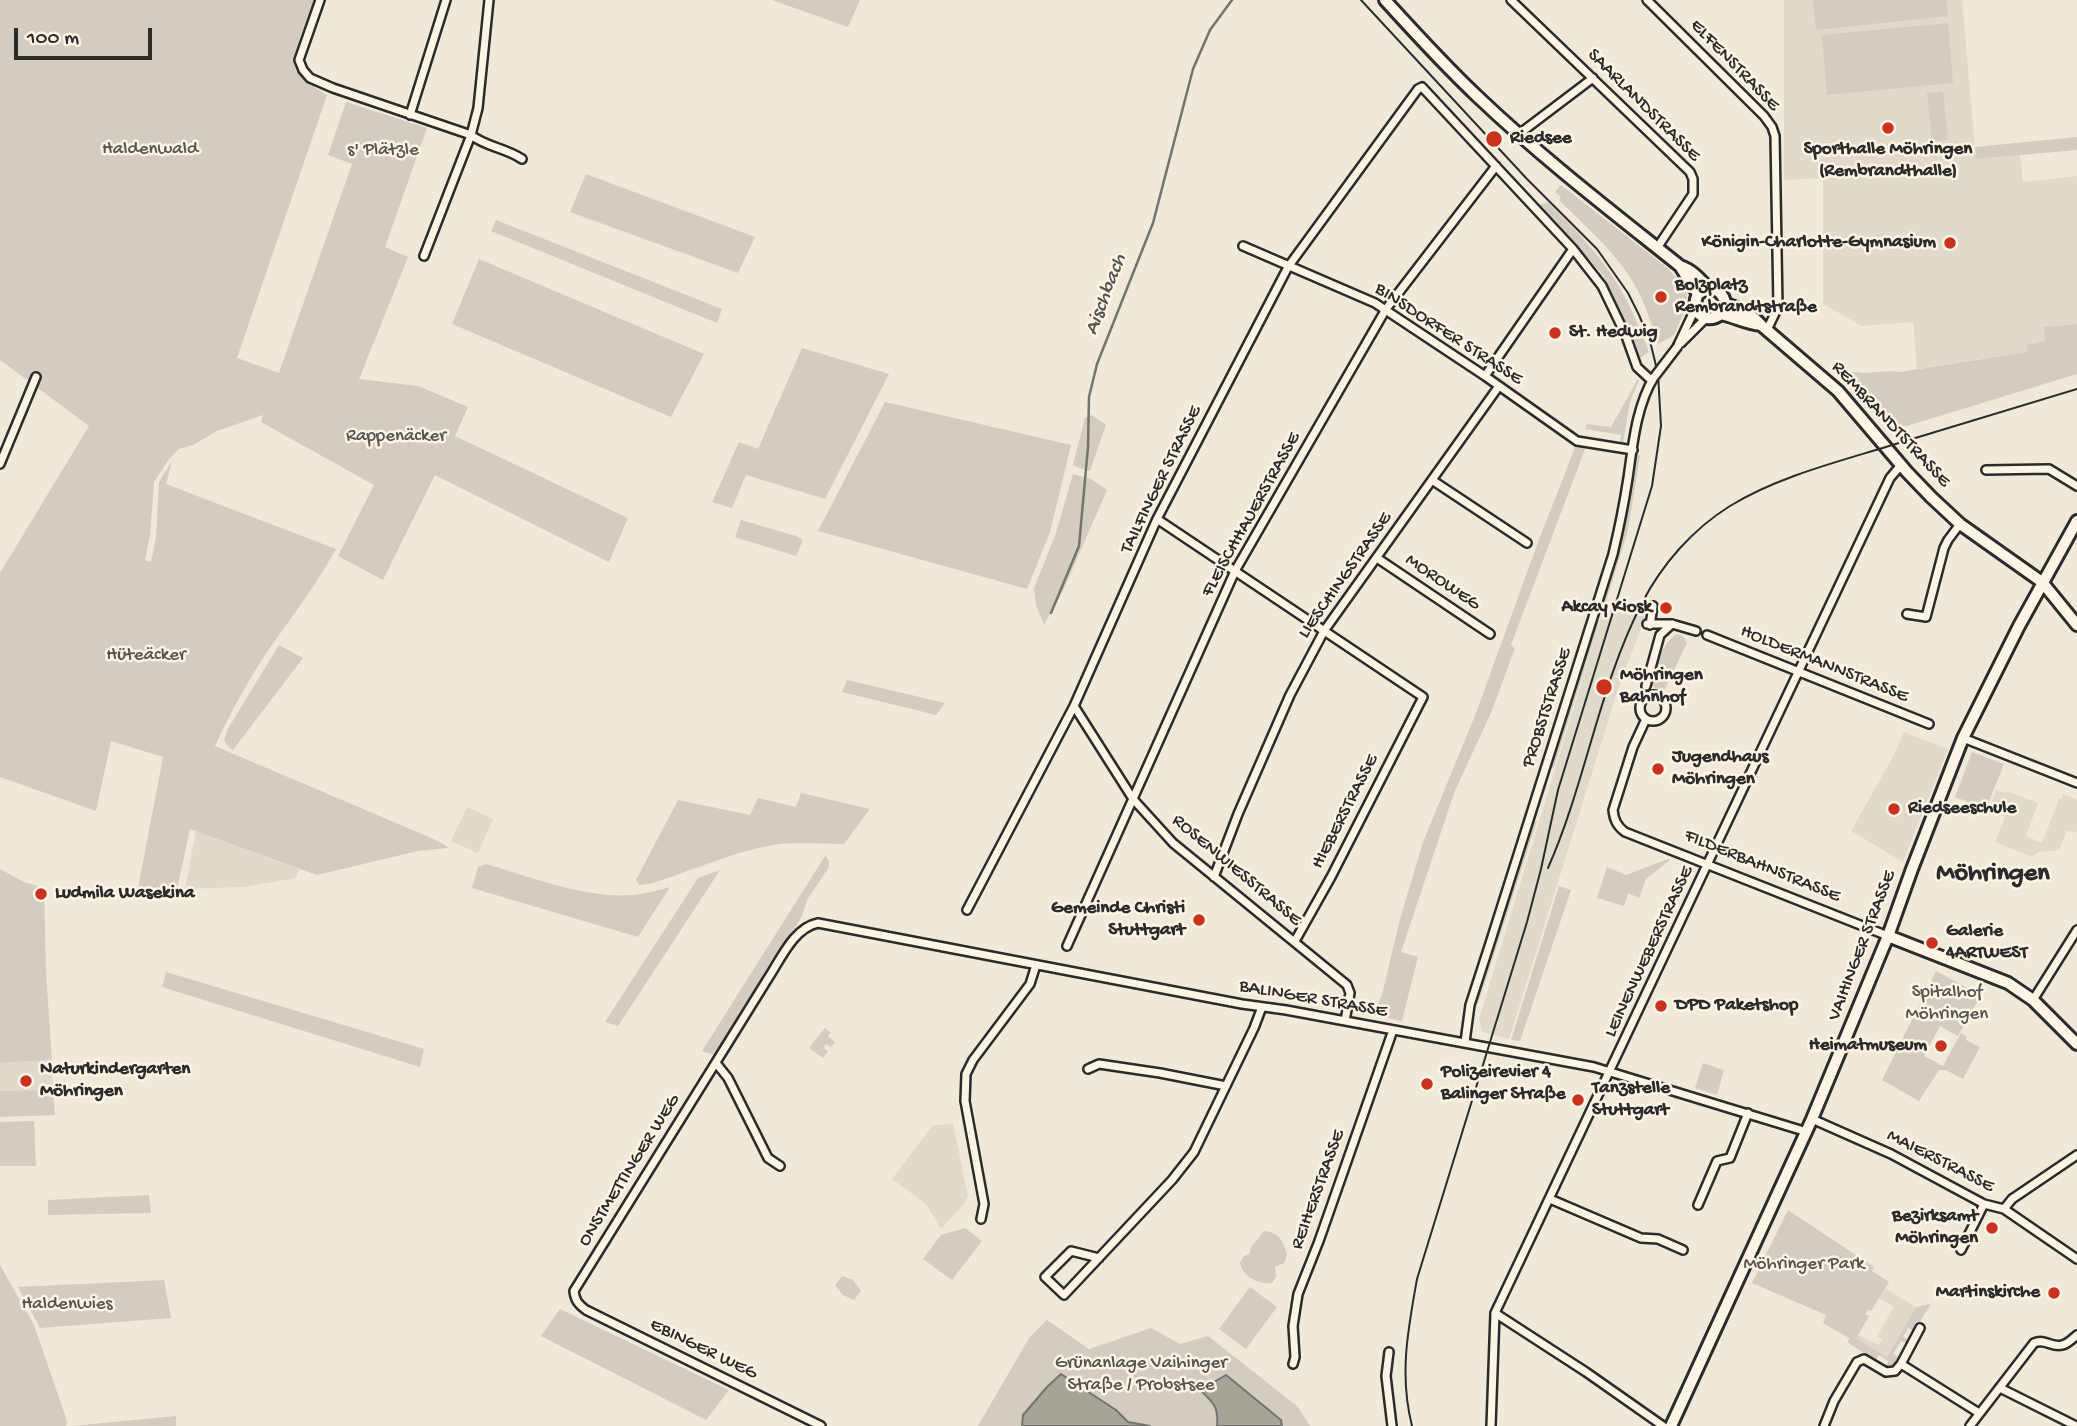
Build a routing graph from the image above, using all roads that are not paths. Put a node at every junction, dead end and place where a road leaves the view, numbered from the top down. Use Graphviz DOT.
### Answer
graph roads {
  1 [pos="320,0"];
  2 [pos="446,0"];
  3 [pos="489,0"];
  4 [pos="1511,0"];
  5 [pos="1647,0"];
  6 [pos="1389,1"];
  7 [pos="1592,78"];
  8 [pos="410,115"];
  9 [pos="1519,134"];
  10 [pos="471,135"];
  11 [pos="522,159"];
  12 [pos="1496,166"];
  13 [pos="1243,246"];
  14 [pos="1657,248"];
  15 [pos="1573,249"];
  16 [pos="424,256"];
  17 [pos="1288,267"];
  18 [pos="1703,291"];
  19 [pos="1386,309"];
  20 [pos="1723,309"];
  21 [pos="1695,310"];
  22 [pos="1705,319"];
  23 [pos="1764,328"];
  24 [pos="1678,346"];
  25 [pos="1485,376"];
  26 [pos="36,377"];
  27 [pos="1653,379"];
  28 [pos="1499,386"];
  29 [pos="1633,450"];
  30 [pos="0,464"];
  31 [pos="1902,465"];
  32 [pos="1986,470"];
  33 [pos="1433,480"];
  34 [pos="2077,485"];
  35 [pos="1157,519"];
  36 [pos="2077,521"];
  37 [pos="1960,524"];
  38 [pos="1527,543"];
  39 [pos="1377,558"];
  40 [pos="1235,571"];
  41 [pos="2042,582"];
  42 [pos="1653,606"];
  43 [pos="1907,614"];
  44 [pos="1652,624"];
  45 [pos="1672,624"];
  46 [pos="2077,625"];
  47 [pos="1324,631"];
  48 [pos="1696,631"];
  49 [pos="1490,634"];
  50 [pos="1660,635"];
  51 [pos="1707,635"];
  52 [pos="1798,672"];
  53 [pos="1646,686"];
  54 [pos="1074,706"];
  55 [pos="1646,719"];
  56 [pos="1928,724"];
  57 [pos="1963,738"];
  58 [pos="2077,783"];
  59 [pos="1133,800"];
  60 [pos="1708,863"];
  61 [pos="1214,877"];
  62 [pos="967,909"];
  63 [pos="808,925"];
  64 [pos="2077,930"];
  65 [pos="1888,936"];
  66 [pos="1295,941"];
  67 [pos="2074,943"];
  68 [pos="1068,946"];
  69 [pos="1036,965"];
  70 [pos="2033,1000"];
  71 [pos="1262,1007"];
  72 [pos="1345,1021"];
  73 [pos="1393,1030"];
  74 [pos="1465,1042"];
  75 [pos="2077,1044"];
  76 [pos="716,1063"];
  77 [pos="1088,1069"];
  78 [pos="1611,1071"];
  79 [pos="1226,1086"];
  80 [pos="1748,1113"];
  81 [pos="1812,1119"];
  82 [pos="1807,1132"];
  83 [pos="2077,1155"];
  84 [pos="780,1166"];
  85 [pos="1549,1199"];
  86 [pos="1984,1204"];
  87 [pos="1698,1205"];
  88 [pos="2004,1209"];
  89 [pos="981,1219"];
  90 [pos="1683,1250"];
  91 [pos="1961,1250"];
  92 [pos="1099,1258"];
  93 [pos="2077,1259"];
  94 [pos="574,1297"];
  95 [pos="1495,1313"];
  96 [pos="1920,1328"];
  97 [pos="2077,1335"];
  98 [pos="1390,1352"];
  99 [pos="1293,1364"];
  100 [pos="1901,1364"];
  101 [pos="2000,1388"];
  102 [pos="1979,1413"];
  103 [pos="821,1426"];
  104 [pos="1392,1426"];
  105 [pos="1491,1426"];
  106 [pos="1663,1426"];
  107 [pos="1671,1426"];
  108 [pos="1824,1426"];
  109 [pos="1970,1426"];
  110 [pos="2076,1426"];
  1 -- 8 [label="street"];
  2 -- 8 [label="street"];
  3 -- 10 [label="street"];
  4 -- 7 [label="street, SAARLANDSTRASSE"];
  5 -- 23 [label="street, ELFENSTRASSE"];
  6 -- 9 [label="main road, REMBRANDTSTRASSE"];
  7 -- 9 [label="street"];
  7 -- 14 [label="street, SAARLANDSTRASSE"];
  8 -- 10 [label="street"];
  9 -- 14 [label="main road, REMBRANDTSTRASSE"];
  10 -- 11 [label="street"];
  10 -- 16 [label="street"];
  12 -- 15 [label="street"];
  12 -- 17 [label="street, TAILFINGER STRASSE"];
  12 -- 19 [label="street, FLEISCHHAUERSTRASSE"];
  13 -- 17 [label="street, BINSDORFER STRASSE"];
  14 -- 18 [label="main road, REMBRANDTSTRASSE"];
  15 -- 25 [label="street"];
  15 -- 27 [label="street"];
  17 -- 19 [label="street, BINSDORFER STRASSE"];
  17 -- 35 [label="street, TAILFINGER STRASSE"];
  18 -- 20 [label="main road, REMBRANDTSTRASSE"];
  18 -- 21 [label="main road"];
  19 -- 25 [label="street, BINSDORFER STRASSE"];
  19 -- 40 [label="street, FLEISCHHAUERSTRASSE"];
  20 -- 22 [label="main road"];
  20 -- 23 [label="main road, REMBRANDTSTRASSE"];
  21 -- 22 [label="main road"];
  21 -- 24 [label="street, PROBSTSTRASSE"];
  22 -- 24 [label="street, PROBSTSTRASSE"];
  23 -- 31 [label="main road, REMBRANDTSTRASSE"];
  24 -- 27 [label="street, PROBSTSTRASSE, bridge"];
  25 -- 28 [label="street, BINSDORFER STRASSE"];
  26 -- 30 [label="street"];
  27 -- 29 [label="street, PROBSTSTRASSE"];
  28 -- 29 [label="street, BINSDORFER STRASSE"];
  28 -- 33 [label="street, LIESCHINGSTRASSE"];
  29 -- 74 [label="street, PROBSTSTRASSE"];
  31 -- 37 [label="main road, REMBRANDTSTRASSE"];
  31 -- 52 [label="street, LEINENWEBERSTRASSE"];
  32 -- 34 [label="street"];
  33 -- 38 [label="street"];
  33 -- 39 [label="street, LIESCHINGSTRASSE"];
  35 -- 40 [label="street"];
  35 -- 54 [label="street, TAILFINGER STRASSE"];
  36 -- 41 [label="main road, VAIHINGER STRASSE"];
  37 -- 41 [label="main road, REMBRANDTSTRASSE"];
  37 -- 43 [label="street"];
  39 -- 47 [label="street, LIESCHINGSTRASSE"];
  39 -- 49 [label="street, MOROWEG"];
  40 -- 47 [label="street"];
  40 -- 59 [label="street, FLEISCHHAUERSTRASSE"];
  41 -- 46 [label="main road, REMBRANDTSTRASSE"];
  41 -- 57 [label="main road, VAIHINGER STRASSE"];
  42 -- 44 [label="street"];
  44 -- 45 [label="street"];
  44 -- 50 [label="street"];
  45 -- 48 [label="street"];
  45 -- 50 [label="street"];
  47 -- 61 [label="street, LIESCHINGSTRASSE"];
  47 -- 66 [label="street, HIEBERSTRASSE"];
  50 -- 53 [label="street"];
  51 -- 52 [label="street, HOLDERMANNSTRASSE"];
  52 -- 56 [label="street, HOLDERMANNSTRASSE"];
  52 -- 60 [label="street, LEINENWEBERSTRASSE"];
  54 -- 59 [label="street, ROSENWIESSTRASSE"];
  54 -- 62 [label="street, TAILFINGER STRASSE"];
  55 -- 60 [label="street, FILDERBAHNSTRASSE"];
  57 -- 58 [label="street"];
  57 -- 65 [label="main road, VAIHINGER STRASSE"];
  59 -- 61 [label="street, ROSENWIESSTRASSE"];
  59 -- 68 [label="street, FLEISCHHAUERSTRASSE"];
  60 -- 65 [label="street, FILDERBAHNSTRASSE"];
  60 -- 78 [label="street, LEINENWEBERSTRASSE"];
  61 -- 66 [label="street, ROSENWIESSTRASSE"];
  63 -- 69 [label="street, BALINGER STRASSE"];
  63 -- 76 [label="street, ONSTMETTINGER WEG"];
  64 -- 67 [label="street"];
  65 -- 70 [label="main road, FILDERBAHNSTRASSE"];
  65 -- 81 [label="main road, VAIHINGER STRASSE"];
  66 -- 72 [label="street, ROSENWIESSTRASSE"];
  67 -- 70 [label="street"];
  69 -- 71 [label="street, BALINGER STRASSE"];
  69 -- 89 [label="street"];
  70 -- 75 [label="main road, FILDERBAHNSTRASSE"];
  71 -- 72 [label="street, BALINGER STRASSE"];
  71 -- 79 [label="street"];
  72 -- 73 [label="street, BALINGER STRASSE"];
  73 -- 74 [label="street, BALINGER STRASSE"];
  73 -- 99 [label="street, REIHERSTRASSE"];
  74 -- 78 [label="street, BALINGER STRASSE"];
  76 -- 84 [label="street"];
  76 -- 94 [label="street, ONSTMETTINGER WEG"];
  77 -- 79 [label="street"];
  78 -- 80 [label="street, BALINGER STRASSE"];
  78 -- 85 [label="street, LEINENWEBERSTRASSE"];
  79 -- 92 [label="street"];
  80 -- 82 [label="street, BALINGER STRASSE"];
  80 -- 87 [label="street"];
  81 -- 82 [label="main road, VAIHINGER STRASSE"];
  81 -- 86 [label="street, MAIERSTRASSE"];
  82 -- 107 [label="main road, VAIHINGER STRASSE"];
  83 -- 88 [label="street"];
  85 -- 90 [label="street"];
  85 -- 95 [label="street, LEINENWEBERSTRASSE"];
  86 -- 88 [label="street, MAIERSTRASSE"];
  86 -- 91 [label="street"];
  88 -- 93 [label="street, MAIERSTRASSE"];
  92 -- 92 [label="street"];
  94 -- 103 [label="street, EBINGER WEG"];
  95 -- 105 [label="street, LEINENWEBERSTRASSE"];
  95 -- 106 [label="street"];
  96 -- 100 [label="street"];
  97 -- 101 [label="street"];
  98 -- 104 [label="street"];
  100 -- 102 [label="street"];
  100 -- 108 [label="street"];
  101 -- 102 [label="street"];
  101 -- 110 [label="street"];
  102 -- 109 [label="street"];
}
